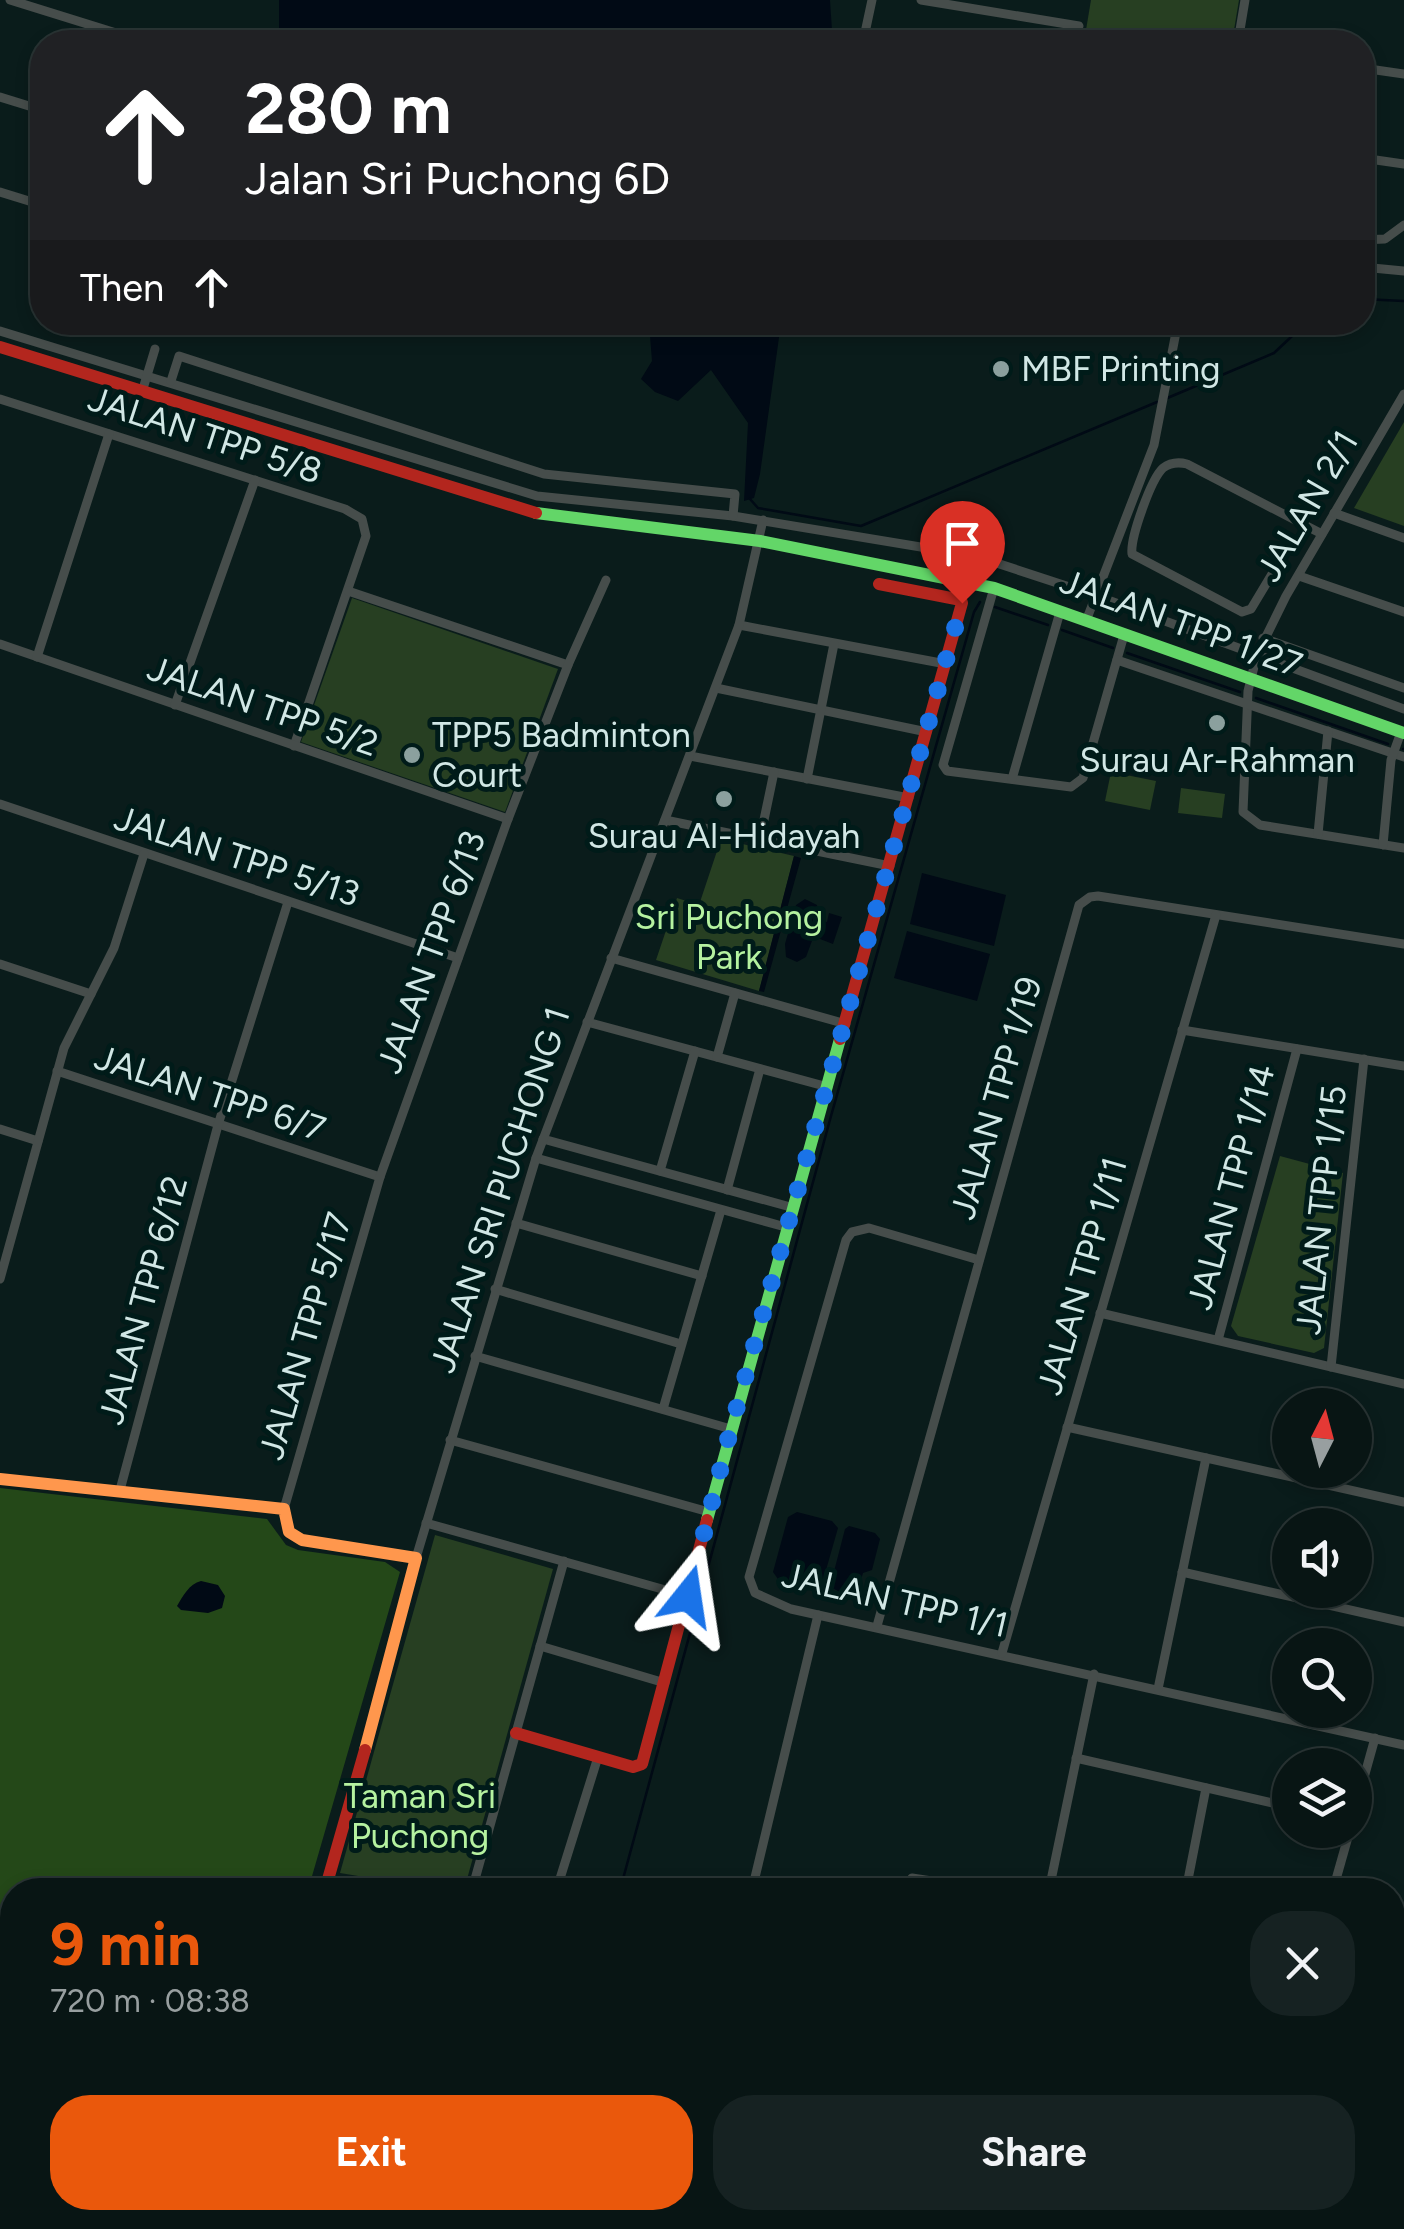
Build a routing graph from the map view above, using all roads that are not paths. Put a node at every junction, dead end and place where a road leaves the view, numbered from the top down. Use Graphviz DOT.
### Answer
graph roads {
  1 [pos="10,0"];
  2 [pos="921,0"];
  3 [pos="1245,0"];
  4 [pos="870,4"];
  5 [pos="1079,26"];
  6 [pos="106,30"];
  7 [pos="865,30"];
  8 [pos="1240,30"];
  9 [pos="1375,70"];
  10 [pos="1404,74"];
  11 [pos="0,97"];
  12 [pos="30,106"];
  13 [pos="1375,160"];
  14 [pos="1404,164"];
  15 [pos="0,192"];
  16 [pos="30,201"];
  17 [pos="1404,224"];
  18 [pos="1375,242"];
  19 [pos="1375,268"];
  20 [pos="1404,271"];
  21 [pos="0,330"];
  22 [pos="1176,335"];
  23 [pos="0,347"];
  24 [pos="155,350"];
  25 [pos="148,374"];
  26 [pos="170,382"];
  27 [pos="142,392"];
  28 [pos="1404,394"];
  29 [pos="0,399"];
  30 [pos="109,434"];
  31 [pos="256,480"];
  32 [pos="1334,512"];
  33 [pos="734,516"];
  34 [pos="763,520"];
  35 [pos="1322,534"];
  36 [pos="1404,538"];
  37 [pos="760,540"];
  38 [pos="1274,568"];
  39 [pos="1299,576"];
  40 [pos="606,580"];
  41 [pos="880,584"];
  42 [pos="994,588"];
  43 [pos="348,590"];
  44 [pos="1097,596"];
  45 [pos="1060,612"];
  46 [pos="1404,612"];
  47 [pos="1086,621"];
  48 [pos="739,625"];
  49 [pos="1124,636"];
  50 [pos="1263,638"];
  51 [pos="0,644"];
  52 [pos="834,644"];
  53 [pos="1257,654"];
  54 [pos="37,658"];
  55 [pos="1117,660"];
  56 [pos="946,664"];
  57 [pos="568,665"];
  58 [pos="1250,680"];
  59 [pos="716,688"];
  60 [pos="1404,688"];
  61 [pos="175,704"];
  62 [pos="1249,706"];
  63 [pos="1404,709"];
  64 [pos="822,710"];
  65 [pos="926,732"];
  66 [pos="1328,732"];
  67 [pos="1402,732"];
  68 [pos="294,746"];
  69 [pos="1399,755"];
  70 [pos="690,756"];
  71 [pos="774,772"];
  72 [pos="807,778"];
  73 [pos="1012,780"];
  74 [pos="909,798"];
  75 [pos="0,804"];
  76 [pos="508,819"];
  77 [pos="665,820"];
  78 [pos="1318,834"];
  79 [pos="760,839"];
  80 [pos="1384,844"];
  81 [pos="1404,848"];
  82 [pos="144,854"];
  83 [pos="890,866"];
  84 [pos="288,902"];
  85 [pos="1216,915"];
  86 [pos="1404,944"];
  87 [pos="458,958"];
  88 [pos="611,958"];
  89 [pos="0,964"];
  90 [pos="736,993"];
  91 [pos="91,994"];
  92 [pos="587,1022"];
  93 [pos="846,1024"];
  94 [pos="1182,1030"];
  95 [pos="1298,1048"];
  96 [pos="695,1051"];
  97 [pos="717,1057"];
  98 [pos="1364,1059"];
  99 [pos="1404,1066"];
  100 [pos="760,1069"];
  101 [pos="57,1071"];
  102 [pos="828,1087"];
  103 [pos="218,1125"];
  104 [pos="0,1129"];
  105 [pos="543,1139"];
  106 [pos="38,1141"];
  107 [pos="536,1158"];
  108 [pos="660,1171"];
  109 [pos="380,1178"];
  110 [pos="727,1190"];
  111 [pos="794,1208"];
  112 [pos="721,1210"];
  113 [pos="516,1223"];
  114 [pos="789,1228"];
  115 [pos="979,1260"];
  116 [pos="1,1272"];
  117 [pos="702,1276"];
  118 [pos="494,1290"];
  119 [pos="1100,1313"];
  120 [pos="1218,1340"];
  121 [pos="682,1344"];
  122 [pos="476,1356"];
  123 [pos="1331,1367"];
  124 [pos="1404,1384"];
  125 [pos="663,1409"];
  126 [pos="1067,1427"];
  127 [pos="731,1428"];
  128 [pos="450,1440"];
  129 [pos="1206,1458"];
  130 [pos="0,1479"];
  131 [pos="120,1490"];
  132 [pos="1404,1502"];
  133 [pos="284,1509"];
  134 [pos="709,1512"];
  135 [pos="426,1522"];
  136 [pos="416,1558"];
  137 [pos="564,1562"];
  138 [pos="1182,1572"];
  139 [pos="688,1596"];
  140 [pos="818,1614"];
  141 [pos="1404,1622"];
  142 [pos="877,1626"];
  143 [pos="540,1646"];
  144 [pos="1002,1653"];
  145 [pos="1094,1674"];
  146 [pos="666,1683"];
  147 [pos="1158,1689"];
  148 [pos="516,1733"];
  149 [pos="1375,1738"];
  150 [pos="1404,1744"];
  151 [pos="1372,1749"];
  152 [pos="598,1757"];
  153 [pos="1076,1758"];
  154 [pos="1206,1788"];
  155 [pos="1272,1804"];
  156 [pos="1345,1848"];
  157 [pos="328,1878"];
  158 [pos="475,1878"];
  159 [pos="560,1878"];
  160 [pos="755,1878"];
  161 [pos="1051,1878"];
  162 [pos="1188,1878"];
  163 [pos="1336,1878"];
  1 -- 6 [label="street"];
  2 -- 5 [label="street"];
  3 -- 8 [label="street"];
  4 -- 7 [label="street"];
  9 -- 10 [label="street"];
  11 -- 12 [label="street"];
  13 -- 14 [label="street"];
  15 -- 16 [label="street"];
  17 -- 18 [label="street"];
  19 -- 20 [label="street"];
  21 -- 25 [label="street, JALAN TPP 1/27"];
  22 -- 44 [label="street"];
  23 -- 27 [label="main road, JALAN TPP 1/27"];
  24 -- 25 [label="street"];
  25 -- 26 [label="street, JALAN TPP 1/27"];
  25 -- 27 [label="street"];
  26 -- 33 [label="street, JALAN TPP 1/27"];
  26 -- 33 [label="street"];
  27 -- 37 [label="main road, JALAN TPP 1/27"];
  28 -- 32 [label="street, JALAN 2/1"];
  29 -- 30 [label="street, JALAN TPP 5/8"];
  30 -- 31 [label="street, JALAN TPP 5/8"];
  30 -- 54 [label="street"];
  31 -- 43 [label="street, JALAN TPP 5/8"];
  31 -- 61 [label="street"];
  32 -- 35 [label="street, JALAN 2/1"];
  32 -- 36 [label="street"];
  33 -- 34 [label="street, JALAN TPP 1/27"];
  34 -- 37 [label="street, JALAN SRI PUCHONG 1"];
  34 -- 44 [label="street, JALAN TPP 1/27"];
  35 -- 38 [label="street"];
  35 -- 39 [label="street, JALAN 2/1"];
  37 -- 42 [label="main road, JALAN TPP 1/27"];
  37 -- 48 [label="street, JALAN SRI PUCHONG 1"];
  39 -- 46 [label="street"];
  39 -- 50 [label="street, JALAN 2/1"];
  40 -- 57 [label="street, JALAN TPP 6/13"];
  41 -- 56 [label="main road"];
  42 -- 45 [label="main road, JALAN TPP 1/27"];
  42 -- 73 [label="street"];
  43 -- 57 [label="street"];
  43 -- 68 [label="street"];
  44 -- 47 [label="street"];
  44 -- 53 [label="street, JALAN TPP 1/27"];
  45 -- 47 [label="main road, JALAN TPP 1/27"];
  45 -- 73 [label="street"];
  47 -- 49 [label="main road, JALAN TPP 1/27"];
  48 -- 52 [label="street"];
  48 -- 59 [label="street, JALAN SRI PUCHONG 1"];
  49 -- 55 [label="street"];
  49 -- 58 [label="main road, JALAN TPP 1/27"];
  50 -- 53 [label="street, JALAN 2/1"];
  50 -- 60 [label="street, JALAN TPP 1/27"];
  51 -- 54 [label="street, JALAN TPP 5/2"];
  52 -- 56 [label="street"];
  52 -- 64 [label="street"];
  53 -- 58 [label="street, JALAN 2/1"];
  53 -- 63 [label="street, JALAN TPP 1/27"];
  54 -- 61 [label="street, JALAN TPP 5/2"];
  55 -- 62 [label="street"];
  55 -- 73 [label="street"];
  56 -- 65 [label="main road"];
  57 -- 76 [label="street, JALAN TPP 6/13"];
  58 -- 62 [label="street, JALAN 2/1"];
  58 -- 67 [label="main road, JALAN TPP 1/27"];
  59 -- 64 [label="street"];
  59 -- 70 [label="street, JALAN SRI PUCHONG 1"];
  61 -- 68 [label="street, JALAN TPP 5/2"];
  62 -- 66 [label="street"];
  62 -- 78 [label="street, JALAN 2/1"];
  64 -- 65 [label="street"];
  64 -- 72 [label="street"];
  65 -- 74 [label="main road"];
  66 -- 69 [label="street"];
  66 -- 78 [label="street"];
  67 -- 69 [label="street"];
  68 -- 76 [label="street, JALAN TPP 5/2"];
  69 -- 80 [label="street"];
  70 -- 71 [label="street"];
  70 -- 77 [label="street, JALAN SRI PUCHONG 1"];
  71 -- 72 [label="street"];
  71 -- 79 [label="street"];
  72 -- 74 [label="street"];
  74 -- 83 [label="main road"];
  75 -- 82 [label="street, JALAN TPP 5/13"];
  76 -- 87 [label="street, JALAN TPP 6/13"];
  77 -- 79 [label="street"];
  77 -- 88 [label="street, JALAN SRI PUCHONG 1"];
  78 -- 80 [label="street"];
  79 -- 83 [label="street"];
  80 -- 81 [label="street"];
  82 -- 84 [label="street, JALAN TPP 5/13"];
  82 -- 91 [label="street"];
  83 -- 93 [label="main road"];
  84 -- 87 [label="street, JALAN TPP 5/13"];
  84 -- 103 [label="street, JALAN TPP 6/12"];
  85 -- 86 [label="street, JALAN TPP 1/19"];
  85 -- 94 [label="street, JALAN TPP 1/11"];
  85 -- 115 [label="street, JALAN TPP 1/19"];
  87 -- 109 [label="street, JALAN TPP 6/13"];
  88 -- 90 [label="street"];
  88 -- 92 [label="street, JALAN SRI PUCHONG 1"];
  89 -- 91 [label="street"];
  90 -- 93 [label="street"];
  90 -- 97 [label="street"];
  91 -- 101 [label="street"];
  92 -- 96 [label="street"];
  92 -- 105 [label="street, JALAN SRI PUCHONG 1"];
  93 -- 102 [label="main road"];
  94 -- 95 [label="street"];
  94 -- 119 [label="street, JALAN TPP 1/11"];
  95 -- 98 [label="street"];
  95 -- 120 [label="street, JALAN TPP 1/14"];
  96 -- 97 [label="street"];
  96 -- 108 [label="street"];
  97 -- 100 [label="street"];
  98 -- 99 [label="street"];
  98 -- 123 [label="street, JALAN TPP 1/15"];
  100 -- 102 [label="street"];
  100 -- 110 [label="street"];
  101 -- 103 [label="street, JALAN TPP 6/7"];
  101 -- 106 [label="street, JALAN TPP 6/7"];
  102 -- 111 [label="main road"];
  103 -- 109 [label="street, JALAN TPP 6/7"];
  103 -- 131 [label="street, JALAN TPP 6/12"];
  104 -- 106 [label="street"];
  105 -- 107 [label="street, JALAN SRI PUCHONG 1"];
  105 -- 108 [label="street"];
  106 -- 116 [label="street, JALAN TPP 6/7"];
  107 -- 112 [label="street"];
  107 -- 113 [label="street, JALAN SRI PUCHONG 1"];
  108 -- 110 [label="street"];
  109 -- 133 [label="street, JALAN TPP 5/17"];
  110 -- 111 [label="street"];
  111 -- 114 [label="main road"];
  112 -- 114 [label="street"];
  112 -- 117 [label="street"];
  113 -- 117 [label="street"];
  113 -- 118 [label="street, JALAN SRI PUCHONG 1"];
  114 -- 127 [label="main road"];
  115 -- 140 [label="street, JALAN TPP 1/1"];
  115 -- 142 [label="street, JALAN TPP 1/19"];
  117 -- 121 [label="street"];
  118 -- 121 [label="street"];
  118 -- 122 [label="street, JALAN SRI PUCHONG 1"];
  119 -- 120 [label="street"];
  119 -- 126 [label="street, JALAN TPP 1/11"];
  120 -- 123 [label="street"];
  121 -- 125 [label="street"];
  122 -- 125 [label="street"];
  122 -- 128 [label="street, JALAN SRI PUCHONG 1"];
  123 -- 124 [label="street"];
  125 -- 127 [label="street"];
  126 -- 129 [label="street"];
  126 -- 144 [label="street, JALAN TPP 1/11"];
  127 -- 134 [label="main road"];
  128 -- 134 [label="street"];
  128 -- 135 [label="street, JALAN SRI PUCHONG 1"];
  129 -- 132 [label="street"];
  129 -- 138 [label="street"];
  130 -- 131 [label="main road"];
  131 -- 133 [label="main road"];
  133 -- 136 [label="main road"];
  134 -- 139 [label="main road"];
  135 -- 136 [label="street, JALAN SRI PUCHONG 1"];
  135 -- 137 [label="street"];
  136 -- 157 [label="main road, JALAN SRI PUCHONG 1"];
  137 -- 139 [label="street"];
  137 -- 143 [label="street"];
  138 -- 141 [label="street"];
  138 -- 147 [label="street"];
  139 -- 146 [label="main road"];
  140 -- 142 [label="street, JALAN TPP 1/1"];
  140 -- 160 [label="street"];
  142 -- 144 [label="street, JALAN TPP 1/1"];
  143 -- 146 [label="street"];
  143 -- 148 [label="street"];
  144 -- 145 [label="street, JALAN TPP 1/1"];
  145 -- 147 [label="street, JALAN TPP 1/1"];
  145 -- 153 [label="street"];
  146 -- 152 [label="main road"];
  147 -- 149 [label="street, JALAN TPP 1/1"];
  148 -- 152 [label="main road"];
  148 -- 158 [label="street"];
  149 -- 150 [label="street, JALAN TPP 1/1"];
  149 -- 151 [label="street"];
  152 -- 159 [label="street"];
  153 -- 154 [label="street"];
  153 -- 161 [label="street"];
  154 -- 155 [label="street"];
  154 -- 162 [label="street"];
  156 -- 163 [label="street"];
}
